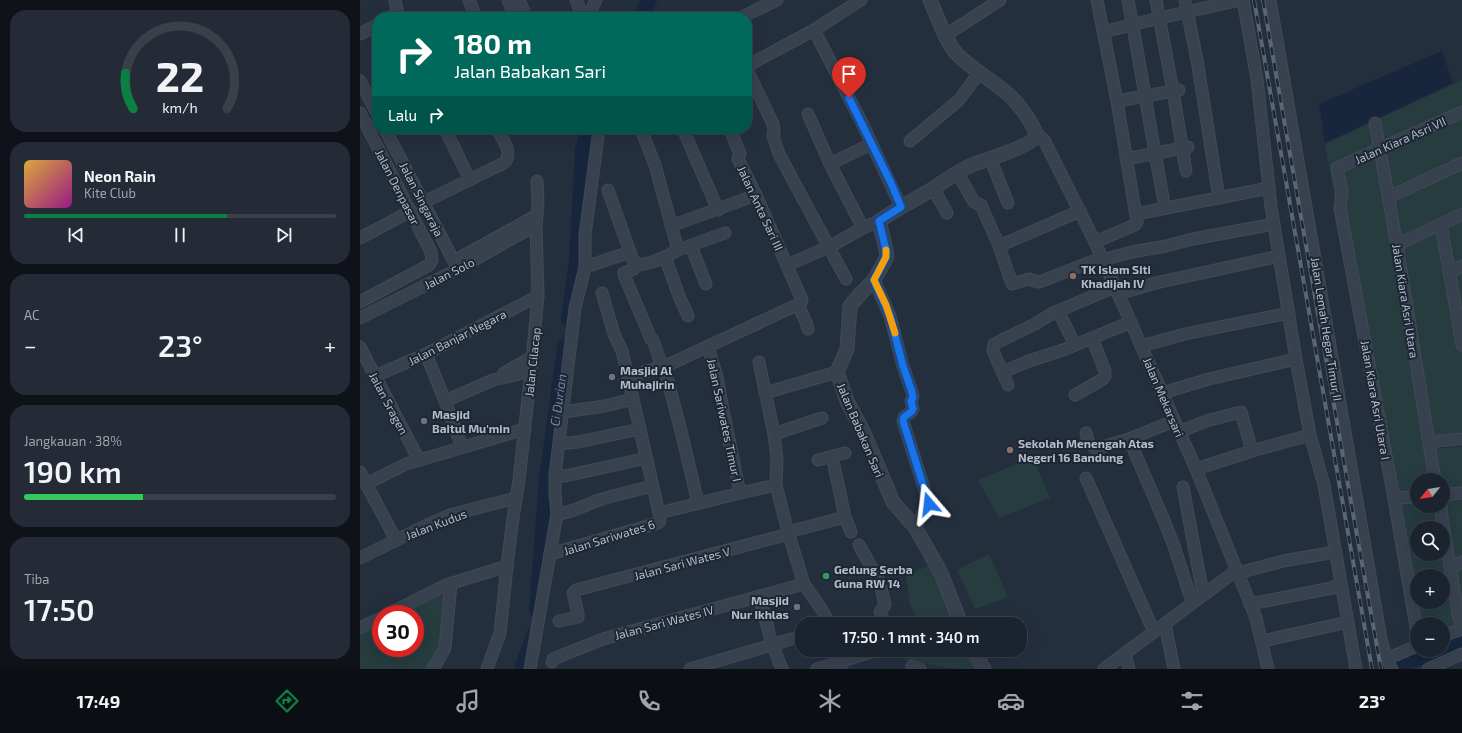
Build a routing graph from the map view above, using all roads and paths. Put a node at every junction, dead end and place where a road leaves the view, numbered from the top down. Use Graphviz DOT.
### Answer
graph roads {
  1 [pos="395,0"];
  2 [pos="469,0"];
  3 [pos="508,0"];
  4 [pos="519,0"];
  5 [pos="576,0"];
  6 [pos="596,0"];
  7 [pos="777,0"];
  8 [pos="861,0"];
  9 [pos="930,0"];
  10 [pos="1000,0"];
  11 [pos="1097,0"];
  12 [pos="1128,0"];
  13 [pos="1156,0"];
  14 [pos="1185,0"];
  15 [pos="1240,0"];
  16 [pos="1243,0"];
  17 [pos="1270,0"];
  18 [pos="396,12"];
  19 [pos="474,12"];
  20 [pos="513,12"];
  21 [pos="524,12"];
  22 [pos="581,12"];
  23 [pos="590,12"];
  24 [pos="752,12"];
  25 [pos="1187,12"];
  26 [pos="1159,18"];
  27 [pos="1133,25"];
  28 [pos="372,28"];
  29 [pos="814,30"];
  30 [pos="1103,32"];
  31 [pos="360,34"];
  32 [pos="946,35"];
  33 [pos="752,63"];
  34 [pos="979,73"];
  35 [pos="752,80"];
  36 [pos="360,81"];
  37 [pos="1176,90"];
  38 [pos="1145,96"];
  39 [pos="1116,101"];
  40 [pos="372,104"];
  41 [pos="360,112"];
  42 [pos="1462,112"];
  43 [pos="808,114"];
  44 [pos="1375,122"];
  45 [pos="388,134"];
  46 [pos="447,134"];
  47 [pos="500,134"];
  48 [pos="597,134"];
  49 [pos="643,134"];
  50 [pos="685,134"];
  51 [pos="732,134"];
  52 [pos="1037,134"];
  53 [pos="910,141"];
  54 [pos="872,144"];
  55 [pos="1185,147"];
  56 [pos="1380,149"];
  57 [pos="1155,154"];
  58 [pos="990,158"];
  59 [pos="1126,160"];
  60 [pos="1462,163"];
  61 [pos="830,164"];
  62 [pos="1337,168"];
  63 [pos="1186,171"];
  64 [pos="957,172"];
  65 [pos="470,180"];
  66 [pos="537,181"];
  67 [pos="933,188"];
  68 [pos="1269,189"];
  69 [pos="608,190"];
  70 [pos="756,195"];
  71 [pos="1389,197"];
  72 [pos="1219,198"];
  73 [pos="424,202"];
  74 [pos="1008,203"];
  75 [pos="901,207"];
  76 [pos="1165,208"];
  77 [pos="718,210"];
  78 [pos="410,211"];
  79 [pos="1080,211"];
  80 [pos="947,214"];
  81 [pos="1136,214"];
  82 [pos="1462,214"];
  83 [pos="536,220"];
  84 [pos="879,221"];
  85 [pos="1441,224"];
  86 [pos="1269,225"];
  87 [pos="671,226"];
  88 [pos="863,228"];
  89 [pos="725,233"];
  90 [pos="360,238"];
  91 [pos="1095,242"];
  92 [pos="1397,245"];
  93 [pos="691,246"];
  94 [pos="1000,246"];
  95 [pos="829,248"];
  96 [pos="678,250"];
  97 [pos="630,252"];
  98 [pos="665,257"];
  99 [pos="1275,257"];
  100 [pos="1101,259"];
  101 [pos="638,264"];
  102 [pos="456,265"];
  103 [pos="787,265"];
  104 [pos="1462,266"];
  105 [pos="586,267"];
  106 [pos="1449,272"];
  107 [pos="846,279"];
  108 [pos="874,280"];
  109 [pos="706,284"];
  110 [pos="1116,291"];
  111 [pos="602,293"];
  112 [pos="538,296"];
  113 [pos="360,302"];
  114 [pos="798,306"];
  115 [pos="1058,311"];
  116 [pos="1289,313"];
  117 [pos="688,316"];
  118 [pos="1460,316"];
  119 [pos="360,318"];
  120 [pos="1131,322"];
  121 [pos="808,329"];
  122 [pos="1092,338"];
  123 [pos="1075,345"];
  124 [pos="1142,346"];
  125 [pos="1462,346"];
  126 [pos="708,347"];
  127 [pos="360,348"];
  128 [pos="426,354"];
  129 [pos="533,357"];
  130 [pos="1296,359"];
  131 [pos="759,362"];
  132 [pos="663,367"];
  133 [pos="531,371"];
  134 [pos="837,372"];
  135 [pos="1003,372"];
  136 [pos="375,376"];
  137 [pos="629,377"];
  138 [pos="493,380"];
  139 [pos="1008,385"];
  140 [pos="765,393"];
  141 [pos="1162,393"];
  142 [pos="1075,395"];
  143 [pos="634,399"];
  144 [pos="445,401"];
  145 [pos="563,412"];
  146 [pos="822,418"];
  147 [pos="1174,422"];
  148 [pos="525,429"];
  149 [pos="640,429"];
  150 [pos="1179,432"];
  151 [pos="1086,433"];
  152 [pos="774,434"];
  153 [pos="1310,435"];
  154 [pos="1128,439"];
  155 [pos="1462,439"];
  156 [pos="1429,442"];
  157 [pos="559,444"];
  158 [pos="462,447"];
  159 [pos="1252,451"];
  160 [pos="845,453"];
  161 [pos="832,456"];
  162 [pos="647,458"];
  163 [pos="419,460"];
  164 [pos="818,460"];
  165 [pos="1196,469"];
  166 [pos="360,472"];
  167 [pos="1434,473"];
  168 [pos="555,475"];
  169 [pos="1086,478"];
  170 [pos="366,484"];
  171 [pos="776,485"];
  172 [pos="653,486"];
  173 [pos="1183,487"];
  174 [pos="740,493"];
  175 [pos="1462,493"];
  176 [pos="1450,494"];
  177 [pos="1410,497"];
  178 [pos="516,498"];
  179 [pos="1394,498"];
  180 [pos="698,503"];
  181 [pos="660,513"];
  182 [pos="1442,513"];
  183 [pos="557,514"];
  184 [pos="845,517"];
  185 [pos="916,527"];
  186 [pos="851,532"];
  187 [pos="788,533"];
  188 [pos="396,540"];
  189 [pos="858,545"];
  190 [pos="1335,552"];
  191 [pos="550,554"];
  192 [pos="360,558"];
  193 [pos="1462,562"];
  194 [pos="507,566"];
  195 [pos="1451,567"];
  196 [pos="1237,571"];
  197 [pos="1341,583"];
  198 [pos="451,584"];
  199 [pos="804,584"];
  200 [pos="1203,594"];
  201 [pos="759,596"];
  202 [pos="1192,602"];
  203 [pos="1250,604"];
  204 [pos="407,605"];
  205 [pos="826,617"];
  206 [pos="882,617"];
  207 [pos="959,617"];
  208 [pos="1414,617"];
  209 [pos="559,621"];
  210 [pos="372,622"];
  211 [pos="1348,622"];
  212 [pos="1165,624"];
  213 [pos="1461,624"];
  214 [pos="360,628"];
  215 [pos="1450,631"];
  216 [pos="1154,632"];
  217 [pos="795,638"];
  218 [pos="1262,641"];
  219 [pos="772,644"];
  220 [pos="1410,649"];
  221 [pos="1125,654"];
  222 [pos="1462,654"];
  223 [pos="861,657"];
  224 [pos="977,657"];
  225 [pos="1389,662"];
  226 [pos="532,664"];
  227 [pos="553,665"];
  228 [pos="840,666"];
  229 [pos="1444,666"];
  230 [pos="434,669"];
  231 [pos="487,669"];
  232 [pos="690,669"];
  233 [pos="782,669"];
  234 [pos="817,669"];
  235 [pos="984,669"];
  236 [pos="1104,669"];
  237 [pos="1129,669"];
  238 [pos="1174,669"];
  239 [pos="1268,669"];
  240 [pos="1356,669"];
  241 [pos="1428,669"];
  1 -- 18 [label="street"];
  2 -- 19 [label="street"];
  3 -- 20 [label="street"];
  4 -- 21 [label="street"];
  5 -- 22 [label="street"];
  6 -- 23 [label="street"];
  7 -- 24 [label="street"];
  8 -- 29 [label="street"];
  9 -- 32 [label="street"];
  10 -- 32 [label="street"];
  11 -- 30 [label="street"];
  12 -- 27 [label="street"];
  13 -- 26 [label="street"];
  14 -- 25 [label="street"];
  15 -- 25 [label="street"];
  16 -- 68 [label="street"];
  17 -- 225 [label="street, Jalan Lemah Hegar Timur II"];
  25 -- 26 [label="street"];
  25 -- 72 [label="street"];
  26 -- 27 [label="street"];
  26 -- 37 [label="street"];
  27 -- 30 [label="street"];
  27 -- 38 [label="street"];
  28 -- 31 [label="street"];
  29 -- 33 [label="street"];
  29 -- 54 [label="street"];
  30 -- 39 [label="street"];
  32 -- 34 [label="street"];
  34 -- 52 [label="street"];
  34 -- 53 [label="street"];
  35 -- 95 [label="street"];
  36 -- 40 [label="street"];
  37 -- 38 [label="street"];
  37 -- 55 [label="street"];
  38 -- 39 [label="street"];
  38 -- 57 [label="street"];
  39 -- 59 [label="street"];
  41 -- 78 [label="street, Jalan Denpasar"];
  42 -- 56 [label="street, Jalan Kiara Asri VII"];
  43 -- 61 [label="street"];
  44 -- 56 [label="street, Jalan Kiara Asri Utara"];
  45 -- 73 [label="street, Jalan Singaraja"];
  46 -- 65 [label="street"];
  47 -- 65 [label="street"];
  48 -- 105 [label="street"];
  49 -- 87 [label="street"];
  50 -- 77 [label="street"];
  51 -- 70 [label="street, Jalan Anta Sari III"];
  52 -- 58 [label="street"];
  52 -- 79 [label="street, Jalan Mekarsari"];
  54 -- 61 [label="street"];
  54 -- 75 [label="street"];
  55 -- 57 [label="street"];
  55 -- 63 [label="street"];
  56 -- 62 [label="street, Jalan Kiara Asri VII"];
  56 -- 71 [label="street, Jalan Kiara Asri Utara"];
  57 -- 59 [label="street"];
  57 -- 76 [label="street"];
  58 -- 64 [label="street"];
  58 -- 74 [label="street"];
  59 -- 81 [label="street"];
  60 -- 71 [label="street"];
  61 -- 88 [label="street"];
  62 -- 179 [label="street, Jalan Kiara Asri Utara I"];
  64 -- 67 [label="street"];
  64 -- 94 [label="street"];
  65 -- 73 [label="street"];
  66 -- 83 [label="street, Jalan Cilacap"];
  67 -- 75 [label="street"];
  67 -- 80 [label="street"];
  68 -- 72 [label="street"];
  68 -- 86 [label="street"];
  69 -- 97 [label="street"];
  70 -- 77 [label="street"];
  70 -- 103 [label="street, Jalan Anta Sari III"];
  71 -- 92 [label="street, Jalan Kiara Asri Utara"];
  72 -- 76 [label="street"];
  73 -- 102 [label="street, Jalan Singaraja"];
  75 -- 84 [label="street"];
  76 -- 81 [label="street"];
  77 -- 87 [label="street"];
  78 -- 90 [label="street"];
  78 -- 113 [label="street, Jalan Denpasar"];
  79 -- 91 [label="street, Jalan Mekarsari"];
  79 -- 94 [label="street"];
  81 -- 91 [label="street"];
  82 -- 85 [label="street"];
  83 -- 102 [label="street, Jalan Solo"];
  83 -- 112 [label="street, Jalan Cilacap"];
  84 -- 88 [label="street"];
  84 -- 108 [label="street, Jalan Babakan Sari"];
  85 -- 92 [label="street"];
  85 -- 106 [label="street"];
  86 -- 99 [label="street"];
  86 -- 100 [label="street"];
  87 -- 96 [label="street"];
  88 -- 95 [label="street"];
  89 -- 93 [label="street"];
  91 -- 100 [label="street, Jalan Mekarsari"];
  92 -- 156 [label="street, Jalan Kiara Asri Utara"];
  93 -- 96 [label="street"];
  93 -- 109 [label="street"];
  94 -- 100 [label="street"];
  95 -- 103 [label="street"];
  95 -- 107 [label="street"];
  96 -- 98 [label="street"];
  97 -- 101 [label="street"];
  97 -- 105 [label="street"];
  98 -- 101 [label="street"];
  98 -- 117 [label="street"];
  99 -- 110 [label="street"];
  99 -- 116 [label="street"];
  100 -- 110 [label="street, Jalan Mekarsari"];
  101 -- 132 [label="street"];
  102 -- 119 [label="street, Jalan Solo"];
  103 -- 114 [label="street, Jalan Anta Sari III"];
  104 -- 106 [label="street"];
  105 -- 145 [label="street"];
  106 -- 118 [label="street"];
  108 -- 134 [label="street, Jalan Babakan Sari"];
  108 -- 185 [label="street"];
  110 -- 115 [label="street"];
  110 -- 120 [label="street, Jalan Mekarsari"];
  111 -- 137 [label="street"];
  112 -- 128 [label="street, Jalan Banjar Negara"];
  112 -- 129 [label="street, Jalan Cilacap"];
  114 -- 121 [label="street"];
  114 -- 126 [label="street"];
  115 -- 123 [label="street"];
  115 -- 135 [label="street"];
  116 -- 124 [label="street"];
  116 -- 130 [label="street"];
  118 -- 125 [label="street"];
  120 -- 122 [label="street"];
  120 -- 124 [label="street, Jalan Mekarsari"];
  122 -- 123 [label="street"];
  122 -- 142 [label="street"];
  123 -- 135 [label="street"];
  124 -- 141 [label="street, Jalan Mekarsari"];
  126 -- 132 [label="street"];
  126 -- 174 [label="street, Jalan Sariwates Timur I"];
  127 -- 136 [label="street, Jalan Sragen"];
  128 -- 136 [label="street, Jalan Banjar Negara"];
  128 -- 144 [label="street"];
  129 -- 133 [label="street, Jalan Cilacap"];
  129 -- 138 [label="street"];
  130 -- 141 [label="street"];
  130 -- 153 [label="street"];
  131 -- 140 [label="street"];
  132 -- 137 [label="street"];
  132 -- 180 [label="street"];
  133 -- 138 [label="street"];
  133 -- 148 [label="street, Jalan Cilacap"];
  134 -- 140 [label="street"];
  134 -- 185 [label="street, Jalan Babakan Sari"];
  135 -- 139 [label="street"];
  136 -- 163 [label="street, Jalan Sragen"];
  137 -- 143 [label="street"];
  138 -- 144 [label="street"];
  140 -- 152 [label="street"];
  141 -- 147 [label="street, Jalan Mekarsari"];
  143 -- 145 [label="street"];
  143 -- 149 [label="street"];
  144 -- 158 [label="street"];
  145 -- 157 [label="street"];
  146 -- 152 [label="street"];
  147 -- 150 [label="street, Jalan Mekarsari"];
  147 -- 154 [label="street"];
  148 -- 158 [label="street"];
  148 -- 178 [label="street, Jalan Cilacap"];
  149 -- 157 [label="street"];
  149 -- 162 [label="street"];
  150 -- 159 [label="street"];
  150 -- 165 [label="street, Jalan Mekarsari"];
  151 -- 154 [label="street"];
  152 -- 171 [label="street"];
  153 -- 159 [label="street"];
  153 -- 190 [label="street"];
  154 -- 202 [label="street"];
  155 -- 156 [label="street"];
  156 -- 167 [label="street, Jalan Kiara Asri Utara"];
  157 -- 168 [label="street"];
  158 -- 163 [label="street"];
  159 -- 165 [label="street"];
  160 -- 161 [label="street"];
  161 -- 164 [label="street"];
  161 -- 184 [label="street"];
  162 -- 168 [label="street"];
  162 -- 172 [label="street"];
  163 -- 170 [label="street"];
  165 -- 196 [label="street, Jalan Mekarsari"];
  166 -- 170 [label="street"];
  168 -- 183 [label="street"];
  169 -- 216 [label="street"];
  170 -- 188 [label="street"];
  171 -- 174 [label="street"];
  171 -- 187 [label="street"];
  172 -- 181 [label="street"];
  172 -- 183 [label="street"];
  173 -- 200 [label="street"];
  174 -- 180 [label="street"];
  175 -- 176 [label="street"];
  177 -- 179 [label="street"];
  178 -- 188 [label="street, Jalan Kudus"];
  178 -- 194 [label="street, Jalan Cilacap"];
  179 -- 208 [label="street, Jalan Kiara Asri Utara I"];
  180 -- 181 [label="street"];
  181 -- 191 [label="street, Jalan Sariwates 6"];
  182 -- 195 [label="street"];
  183 -- 191 [label="street"];
  184 -- 186 [label="street"];
  184 -- 187 [label="street, Jalan Sari Wates V"];
  185 -- 207 [label="street, Jalan Babakan Sari"];
  187 -- 199 [label="street"];
  187 -- 209 [label="street, Jalan Sari Wates V"];
  188 -- 192 [label="street, Jalan Kudus"];
  189 -- 206 [label="street"];
  190 -- 196 [label="street"];
  190 -- 197 [label="street"];
  191 -- 226 [label="street"];
  193 -- 195 [label="street"];
  194 -- 198 [label="street"];
  194 -- 231 [label="street, Jalan Cilacap"];
  195 -- 213 [label="street"];
  196 -- 200 [label="street"];
  196 -- 203 [label="street, Jalan Mekarsari"];
  197 -- 203 [label="street"];
  197 -- 211 [label="street"];
  198 -- 204 [label="street"];
  198 -- 230 [label="street"];
  199 -- 201 [label="street, Jalan Sari Wates IV"];
  199 -- 205 [label="street"];
  200 -- 202 [label="street"];
  201 -- 219 [label="street"];
  201 -- 227 [label="street, Jalan Sari Wates IV"];
  202 -- 212 [label="street"];
  203 -- 218 [label="street, Jalan Mekarsari"];
  210 -- 214 [label="street"];
  211 -- 218 [label="street"];
  211 -- 240 [label="street"];
  212 -- 216 [label="street"];
  212 -- 238 [label="street"];
  213 -- 215 [label="street"];
  216 -- 221 [label="street"];
  217 -- 219 [label="street"];
  218 -- 239 [label="street, Jalan Mekarsari"];
  219 -- 232 [label="street"];
  219 -- 233 [label="street"];
  220 -- 225 [label="street"];
  221 -- 236 [label="street"];
  221 -- 237 [label="street"];
  222 -- 229 [label="street"];
  223 -- 228 [label="street"];
  224 -- 235 [label="street"];
  226 -- 227 [label="street"];
  228 -- 234 [label="street"];
  229 -- 241 [label="street"];
}
